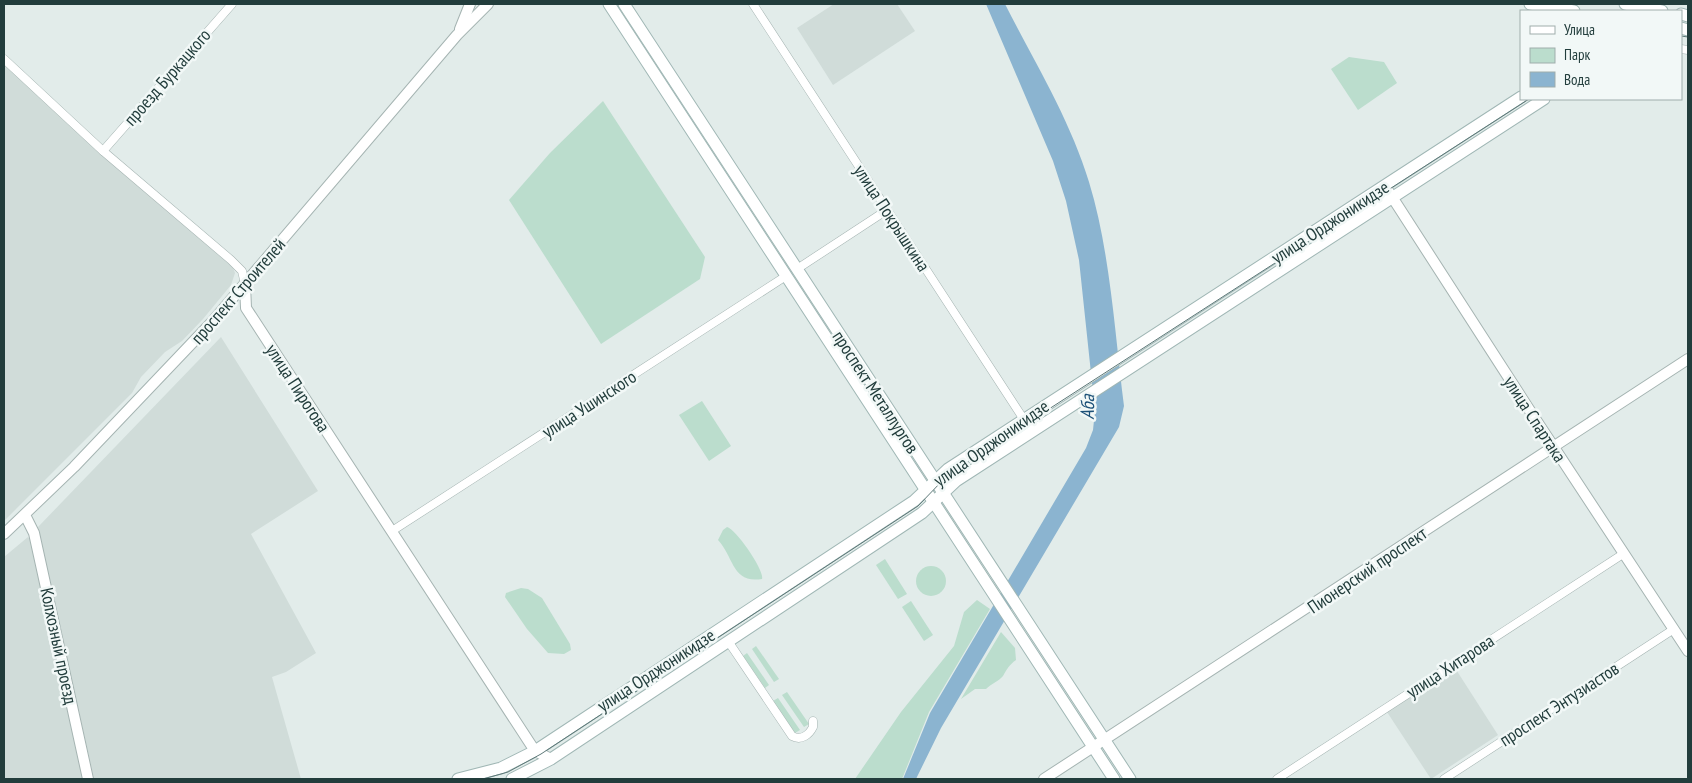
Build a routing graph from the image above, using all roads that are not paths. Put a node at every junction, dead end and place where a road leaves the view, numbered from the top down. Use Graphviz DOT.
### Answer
graph roads {
  1 [pos="232,4"];
  2 [pos="470,4"];
  3 [pos="488,4"];
  4 [pos="609,4"];
  5 [pos="624,4"];
  6 [pos="752,4"];
  7 [pos="1530,4"];
  8 [pos="1626,4"];
  9 [pos="1568,10"];
  10 [pos="1652,10"];
  11 [pos="457,35"];
  12 [pos="4,59"];
  13 [pos="1520,98"];
  14 [pos="1542,100"];
  15 [pos="103,151"];
  16 [pos="1386,186"];
  17 [pos="1393,198"];
  18 [pos="887,210"];
  19 [pos="797,269"];
  20 [pos="786,276"];
  21 [pos="245,284"];
  22 [pos="1688,359"];
  23 [pos="1024,419"];
  24 [pos="1032,432"];
  25 [pos="1554,448"];
  26 [pos="934,481"];
  27 [pos="925,490"];
  28 [pos="942,492"];
  29 [pos="933,502"];
  30 [pos="25,515"];
  31 [pos="392,532"];
  32 [pos="4,534"];
  33 [pos="1623,554"];
  34 [pos="1674,630"];
  35 [pos="728,641"];
  36 [pos="1688,650"];
  37 [pos="813,720"];
  38 [pos="1098,741"];
  39 [pos="535,751"];
  40 [pos="551,759"];
  41 [pos="88,779"];
  42 [pos="458,779"];
  43 [pos="512,779"];
  44 [pos="1044,779"];
  45 [pos="1114,779"];
  46 [pos="1130,779"];
  47 [pos="1276,779"];
  48 [pos="1444,779"];
  1 -- 15 [label="street, проезд Буркацкого"];
  2 -- 11 [label="street"];
  3 -- 11 [label="street"];
  4 -- 20 [label="main road, проспект Металлургов"];
  5 -- 19 [label="main road, проспект Металлургов"];
  6 -- 18 [label="street, улица Покрышкина"];
  7 -- 9 [label="main road"];
  8 -- 10 [label="main road"];
  11 -- 21 [label="street, проспект Строителей"];
  12 -- 15 [label="street, улица Пирогова"];
  13 -- 16 [label="main road, улица Орджоникидзе"];
  14 -- 17 [label="main road, улица Орджоникидзе"];
  15 -- 21 [label="street, улица Пирогова"];
  16 -- 17 [label="street, улица Спартака"];
  16 -- 23 [label="main road, улица Орджоникидзе"];
  17 -- 24 [label="main road, улица Орджоникидзе"];
  17 -- 25 [label="street, улица Спартака"];
  18 -- 19 [label="street"];
  18 -- 23 [label="street, улица Покрышкина"];
  19 -- 26 [label="main road, проспект Металлургов"];
  20 -- 27 [label="main road, проспект Металлургов"];
  20 -- 31 [label="street, улица Ушинского"];
  21 -- 30 [label="street, проспект Строителей"];
  21 -- 31 [label="street, улица Пирогова"];
  22 -- 25 [label="street, Пионерский проспект"];
  23 -- 24 [label="street, улица Покрышкина"];
  23 -- 26 [label="main road, улица Орджоникидзе"];
  24 -- 28 [label="main road, улица Орджоникидзе"];
  25 -- 33 [label="street, улица Спартака"];
  25 -- 38 [label="street, Пионерский проспект"];
  26 -- 27 [label="main road, улица Орджоникидзе"];
  26 -- 28 [label="main road, проспект Металлургов"];
  27 -- 29 [label="main road, проспект Металлургов"];
  27 -- 39 [label="main road, улица Орджоникидзе"];
  28 -- 29 [label="main road, улица Орджоникидзе"];
  28 -- 38 [label="main road, проспект Металлургов"];
  29 -- 35 [label="main road, улица Орджоникидзе"];
  29 -- 38 [label="main road, проспект Металлургов"];
  30 -- 32 [label="street, проспект Строителей"];
  30 -- 41 [label="street, Колхозный проезд"];
  31 -- 39 [label="street, улица Пирогова"];
  33 -- 34 [label="street, улица Спартака"];
  33 -- 47 [label="street, улица Хитарова"];
  34 -- 36 [label="street, улица Спартака"];
  34 -- 48 [label="street, проспект Энтузиастов"];
  35 -- 37 [label="street"];
  35 -- 40 [label="main road, улица Орджоникидзе"];
  38 -- 44 [label="street, Пионерский проспект"];
  38 -- 45 [label="main road, проспект Металлургов"];
  38 -- 46 [label="main road, проспект Металлургов"];
  39 -- 40 [label="street"];
  39 -- 42 [label="main road, улица Орджоникидзе"];
  40 -- 43 [label="main road, улица Орджоникидзе"];
}
